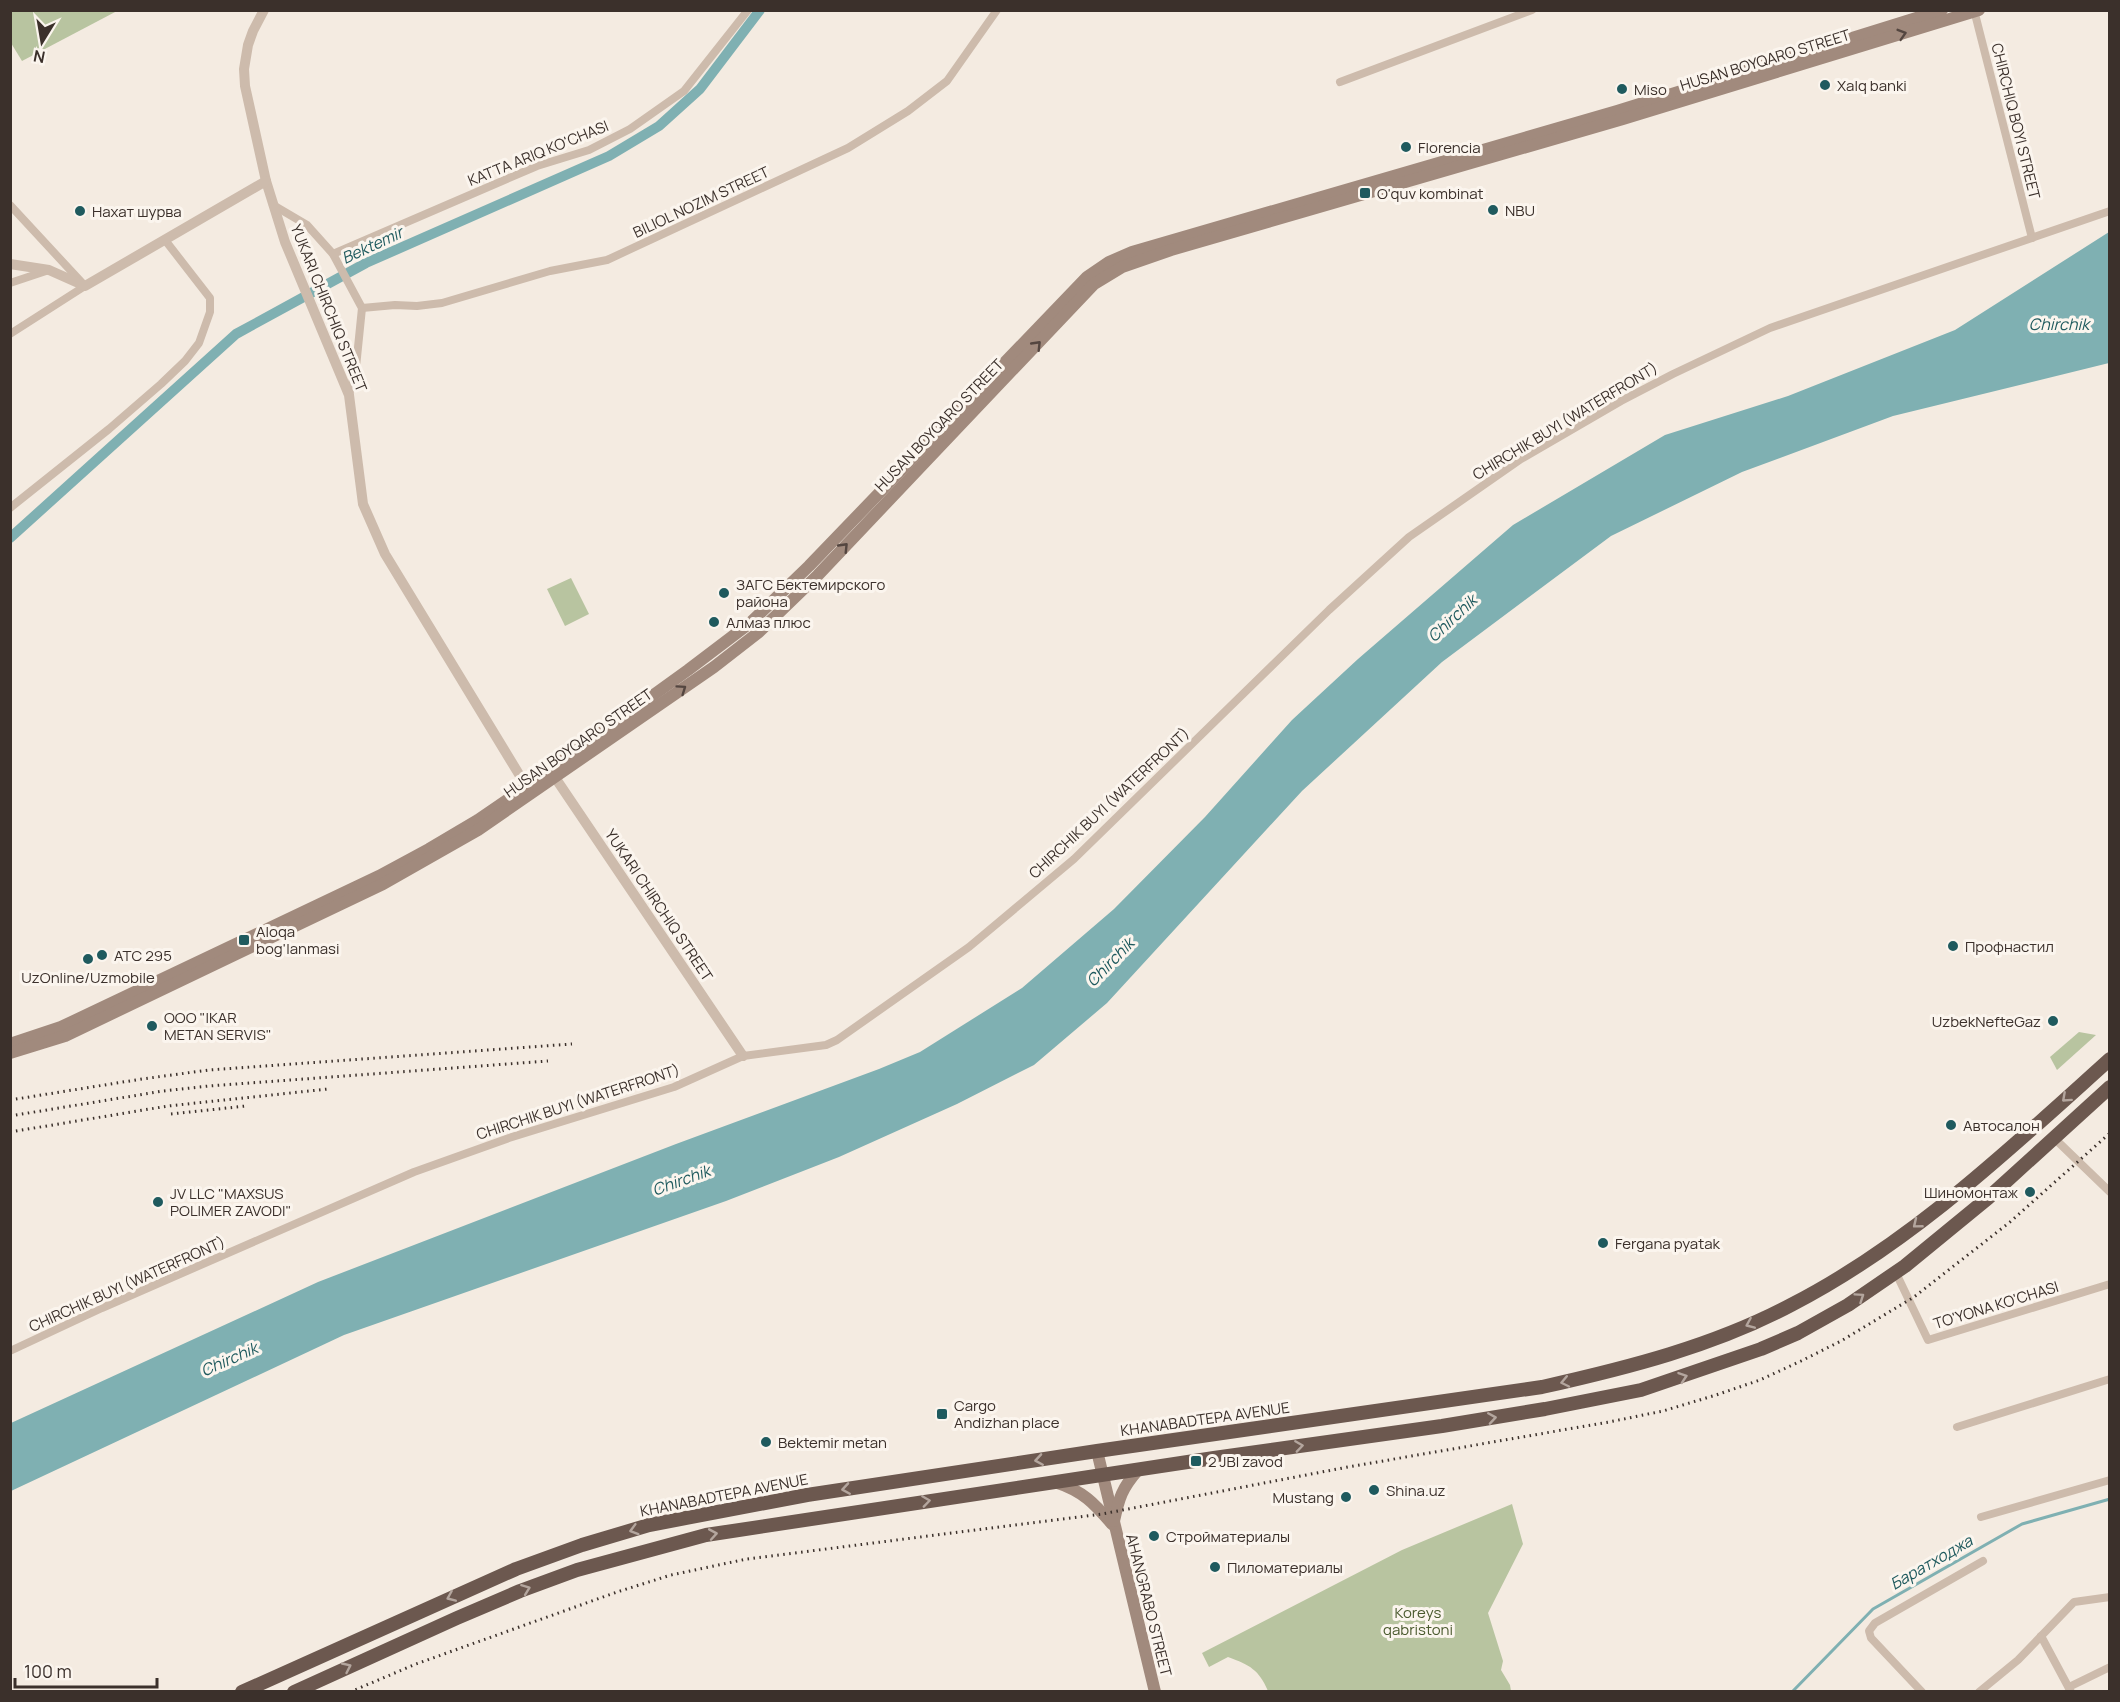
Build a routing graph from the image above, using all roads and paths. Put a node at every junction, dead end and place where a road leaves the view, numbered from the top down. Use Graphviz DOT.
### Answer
graph roads {
  1 [pos="264,10"];
  2 [pos="748,10"];
  3 [pos="997,10"];
  4 [pos="1532,10"];
  5 [pos="1976,11"];
  6 [pos="1947,13"];
  7 [pos="1340,82"];
  8 [pos="266,181"];
  9 [pos="10,205"];
  10 [pos="273,205"];
  11 [pos="2109,211"];
  12 [pos="2032,238"];
  13 [pos="165,240"];
  14 [pos="333,254"];
  15 [pos="10,264"];
  16 [pos="49,270"];
  17 [pos="10,283"];
  18 [pos="84,286"];
  19 [pos="362,308"];
  20 [pos="10,334"];
  21 [pos="349,395"];
  22 [pos="10,508"];
  23 [pos="552,774"];
  24 [pos="528,790"];
  25 [pos="63,1031"];
  26 [pos="10,1044"];
  27 [pos="10,1053"];
  28 [pos="743,1056"];
  29 [pos="2109,1059"];
  30 [pos="2109,1087"];
  31 [pos="2054,1138"];
  32 [pos="2109,1192"];
  33 [pos="1888,1247"];
  34 [pos="1900,1269"];
  35 [pos="2109,1284"];
  36 [pos="10,1351"];
  37 [pos="1603,1374"];
  38 [pos="2109,1379"];
  39 [pos="1608,1396"];
  40 [pos="1958,1427"];
  41 [pos="1097,1451"];
  42 [pos="1138,1470"];
  43 [pos="1102,1475"];
  44 [pos="2109,1480"];
  45 [pos="1054,1482"];
  46 [pos="1981,1517"];
  47 [pos="1113,1525"];
  48 [pos="1983,1561"];
  49 [pos="2109,1597"];
  50 [pos="2041,1636"];
  51 [pos="2109,1667"];
  52 [pos="2070,1689"];
  53 [pos="242,1692"];
  54 [pos="294,1692"];
  55 [pos="1155,1692"];
  56 [pos="1922,1692"];
  57 [pos="1979,1692"];
  1 -- 8 [label="street, YUKARI CHIRCHIQ STREET"];
  2 -- 14 [label="street, KATTA ARIQ KO'CHASI"];
  3 -- 19 [label="street, BILIOL NOZIM STREET"];
  4 -- 7 [label="street"];
  5 -- 6 [label="main road, HUSAN BOYQARO STREET"];
  5 -- 12 [label="street, CHIRCHIQ BOYI STREET"];
  6 -- 23 [label="main road, HUSAN BOYQARO STREET"];
  8 -- 10 [label="street, YUKARI CHIRCHIQ STREET"];
  8 -- 13 [label="street"];
  9 -- 18 [label="street"];
  10 -- 14 [label="street"];
  10 -- 21 [label="street, YUKARI CHIRCHIQ STREET"];
  11 -- 12 [label="street, CHIRCHIK BUYI (WATERFRONT)"];
  12 -- 28 [label="street, CHIRCHIK BUYI (WATERFRONT)"];
  13 -- 18 [label="street"];
  13 -- 22 [label="street"];
  14 -- 19 [label="street"];
  15 -- 16 [label="street"];
  16 -- 17 [label="street"];
  16 -- 18 [label="street"];
  18 -- 20 [label="street"];
  19 -- 21 [label="street"];
  21 -- 24 [label="street, YUKARI CHIRCHIQ STREET"];
  23 -- 24 [label="main road, HUSAN BOYQARO STREET"];
  23 -- 28 [label="street, YUKARI CHIRCHIQ STREET"];
  24 -- 25 [label="main road, HUSAN BOYQARO STREET"];
  25 -- 26 [label="main road, HUSAN BOYQARO STREET"];
  25 -- 27 [label="main road, HUSAN BOYQARO STREET"];
  28 -- 36 [label="street, CHIRCHIK BUYI (WATERFRONT)"];
  29 -- 33 [label="highway, KHANABADTEPA AVENUE, one-way"];
  30 -- 31 [label="highway"];
  31 -- 32 [label="street"];
  31 -- 34 [label="highway"];
  33 -- 34 [label="highway"];
  33 -- 37 [label="highway, KHANABADTEPA AVENUE, one-way"];
  34 -- 35 [label="street, TO'YONA KO'CHASI"];
  39 -- 34 [label="highway, one-way"];
  37 -- 39 [label="highway"];
  37 -- 41 [label="highway, KHANABADTEPA AVENUE, one-way"];
  38 -- 40 [label="street"];
  42 -- 39 [label="highway, one-way"];
  41 -- 43 [label="main road, AHANGRABO STREET"];
  41 -- 53 [label="highway, KHANABADTEPA AVENUE, one-way"];
  42 -- 43 [label="highway"];
  42 -- 47 [label="main road, AHANGRABO STREET"];
  43 -- 45 [label="highway"];
  43 -- 47 [label="main road, AHANGRABO STREET"];
  44 -- 46 [label="street"];
  45 -- 47 [label="main road"];
  54 -- 45 [label="highway, one-way"];
  47 -- 55 [label="main road, AHANGRABO STREET"];
  48 -- 56 [label="street"];
  49 -- 50 [label="street"];
  50 -- 52 [label="street"];
  50 -- 57 [label="street"];
  51 -- 52 [label="street"];
}
